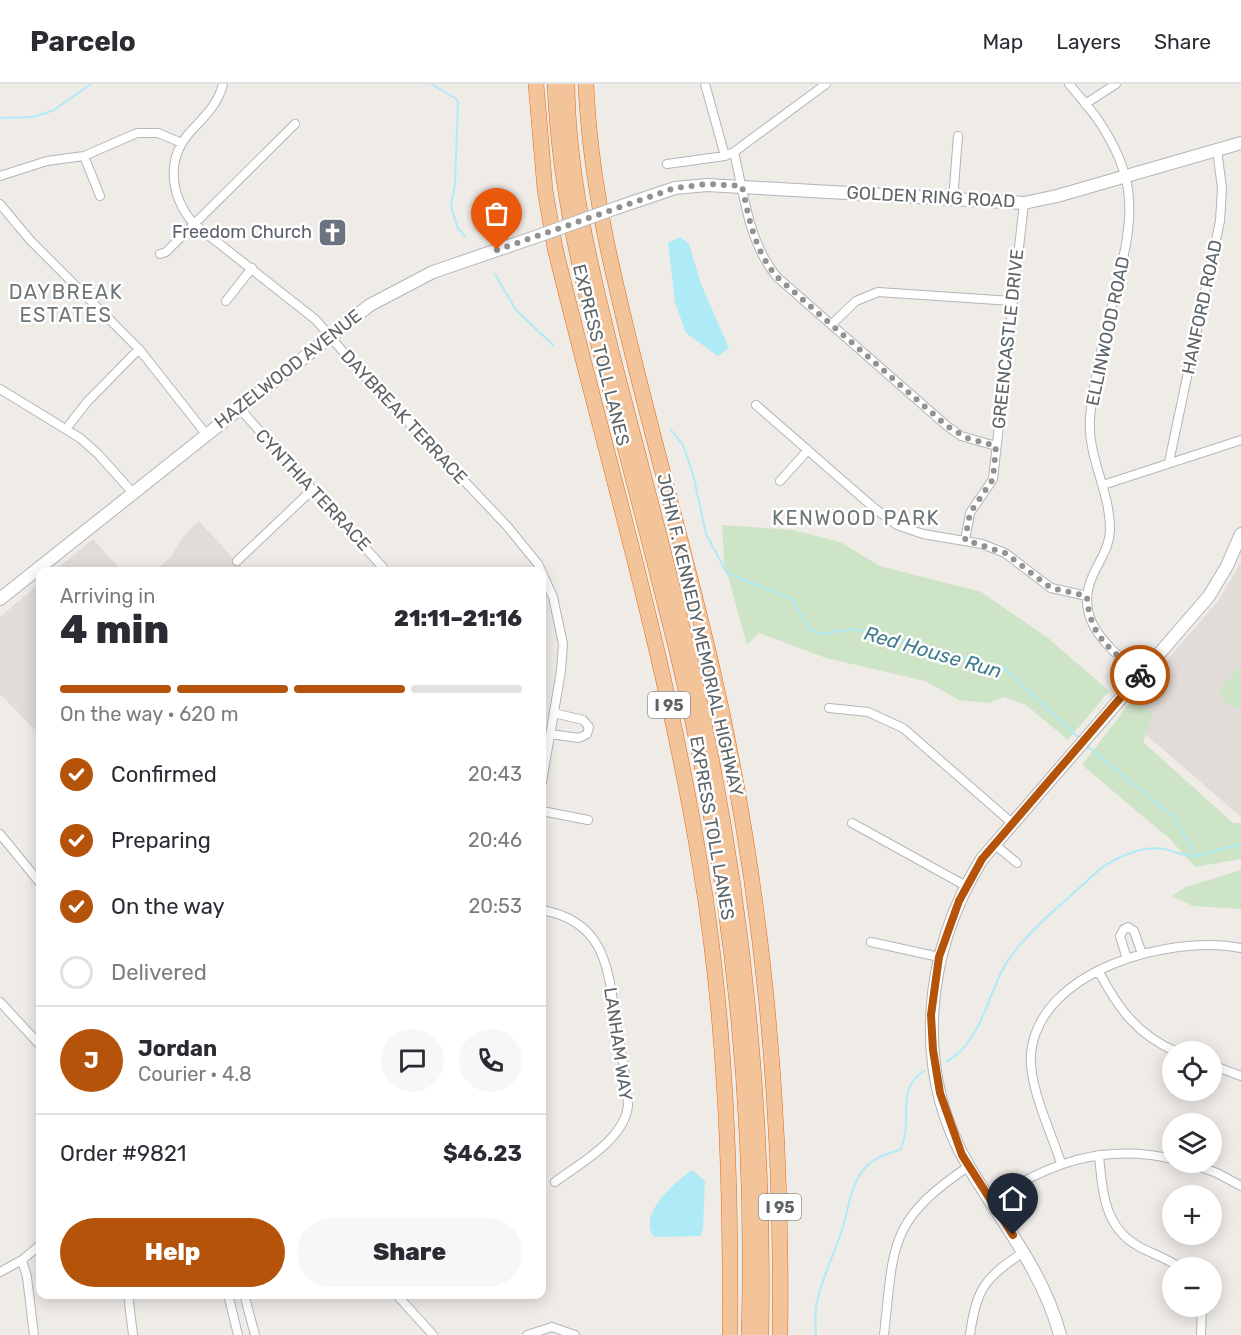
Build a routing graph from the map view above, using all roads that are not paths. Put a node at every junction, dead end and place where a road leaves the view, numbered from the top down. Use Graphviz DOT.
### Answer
graph roads {
  1 [pos="223,84"];
  2 [pos="537,84"];
  3 [pos="555,84"];
  4 [pos="567,84"];
  5 [pos="586,84"];
  6 [pos="705,84"];
  7 [pos="826,84"];
  8 [pos="1069,84"];
  9 [pos="1116,84"];
  10 [pos="1084,104"];
  11 [pos="295,124"];
  12 [pos="958,136"];
  13 [pos="182,143"];
  14 [pos="1241,143"];
  15 [pos="1217,150"];
  16 [pos="734,152"];
  17 [pos="84,156"];
  18 [pos="725,156"];
  19 [pos="668,164"];
  20 [pos="0,176"];
  21 [pos="1124,176"];
  22 [pos="742,186"];
  23 [pos="100,196"];
  24 [pos="953,200"];
  25 [pos="1024,203"];
  26 [pos="0,204"];
  27 [pos="616,208"];
  28 [pos="193,223"];
  29 [pos="160,254"];
  30 [pos="252,268"];
  31 [pos="225,301"];
  32 [pos="1012,301"];
  33 [pos="832,324"];
  34 [pos="330,335"];
  35 [pos="139,349"];
  36 [pos="0,389"];
  37 [pos="756,405"];
  38 [pos="238,408"];
  39 [pos="66,429"];
  40 [pos="206,434"];
  41 [pos="1241,440"];
  42 [pos="996,446"];
  43 [pos="808,450"];
  44 [pos="1169,462"];
  45 [pos="780,481"];
  46 [pos="1103,485"];
  47 [pos="311,491"];
  48 [pos="133,493"];
  49 [pos="1241,534"];
  50 [pos="965,540"];
  51 [pos="237,561"];
  52 [pos="40,567"];
  53 [pos="382,567"];
  54 [pos="537,567"];
  55 [pos="36,570"];
  56 [pos="546,584"];
  57 [pos="1087,596"];
  58 [pos="0,599"];
  59 [pos="1141,676"];
  60 [pos="829,708"];
  61 [pos="554,713"];
  62 [pos="550,734"];
  63 [pos="546,758"];
  64 [pos="546,812"];
  65 [pos="588,820"];
  66 [pos="852,823"];
  67 [pos="1012,823"];
  68 [pos="0,834"];
  69 [pos="994,844"];
  70 [pos="1017,863"];
  71 [pos="36,878"];
  72 [pos="966,886"];
  73 [pos="546,911"];
  74 [pos="871,942"];
  75 [pos="1241,948"];
  76 [pos="1142,954"];
  77 [pos="939,957"];
  78 [pos="1127,959"];
  79 [pos="1098,972"];
  80 [pos="0,1002"];
  81 [pos="36,1041"];
  82 [pos="1162,1044"];
  83 [pos="1222,1069"];
  84 [pos="1241,1076"];
  85 [pos="1099,1155"];
  86 [pos="1162,1158"];
  87 [pos="1061,1163"];
  88 [pos="969,1166"];
  89 [pos="1217,1173"];
  90 [pos="555,1182"];
  91 [pos="1241,1186"];
  92 [pos="991,1201"];
  93 [pos="36,1248"];
  94 [pos="1024,1252"];
  95 [pos="1162,1259"];
  96 [pos="22,1260"];
  97 [pos="0,1272"];
  98 [pos="129,1299"];
  99 [pos="229,1299"];
  100 [pos="245,1299"];
  101 [pos="401,1299"];
  102 [pos="1202,1317"];
  103 [pos="34,1335"];
  104 [pos="133,1335"];
  105 [pos="238,1335"];
  106 [pos="255,1335"];
  107 [pos="433,1335"];
  108 [pos="527,1335"];
  109 [pos="575,1335"];
  110 [pos="730,1335"];
  111 [pos="749,1335"];
  112 [pos="761,1335"];
  113 [pos="780,1335"];
  114 [pos="884,1335"];
  115 [pos="970,1335"];
  116 [pos="1060,1335"];
  117 [pos="1201,1335"];
  1 -- 13 [label="street"];
  2 -- 110 [label="highway, I 95"];
  3 -- 111 [label="highway, EXPRESS TOLL LANES"];
  4 -- 112 [label="highway, EXPRESS TOLL LANES"];
  5 -- 113 [label="highway, JOHN F. KENNEDY MEMORIAL HIGHWAY / I 95"];
  6 -- 18 [label="street"];
  7 -- 16 [label="street"];
  8 -- 10 [label="street, ELLINWOOD ROAD"];
  9 -- 10 [label="street"];
  10 -- 21 [label="street, ELLINWOOD ROAD"];
  11 -- 28 [label="street"];
  12 -- 24 [label="street"];
  13 -- 17 [label="street"];
  13 -- 28 [label="street, DAYBREAK TERRACE"];
  14 -- 15 [label="street, GOLDEN RING ROAD"];
  15 -- 21 [label="street, GOLDEN RING ROAD"];
  15 -- 44 [label="street, HANFORD ROAD"];
  16 -- 18 [label="street"];
  16 -- 22 [label="street"];
  17 -- 20 [label="street"];
  17 -- 23 [label="street"];
  18 -- 19 [label="street"];
  21 -- 25 [label="street, GOLDEN RING ROAD"];
  21 -- 46 [label="street, ELLINWOOD ROAD"];
  22 -- 24 [label="street, GOLDEN RING ROAD"];
  22 -- 27 [label="street, GOLDEN RING ROAD"];
  22 -- 33 [label="street"];
  24 -- 25 [label="street, GOLDEN RING ROAD"];
  25 -- 32 [label="street, GREENCASTLE DRIVE"];
  26 -- 35 [label="street"];
  27 -- 34 [label="street, HAZELWOOD AVENUE, bridge"];
  28 -- 29 [label="street"];
  28 -- 30 [label="street, DAYBREAK TERRACE"];
  30 -- 31 [label="street"];
  30 -- 34 [label="street, DAYBREAK TERRACE"];
  32 -- 33 [label="street"];
  32 -- 42 [label="street, GREENCASTLE DRIVE"];
  33 -- 42 [label="street"];
  34 -- 38 [label="street, HAZELWOOD AVENUE"];
  34 -- 54 [label="street, DAYBREAK TERRACE"];
  35 -- 39 [label="street"];
  35 -- 40 [label="street"];
  36 -- 39 [label="street"];
  37 -- 43 [label="street"];
  38 -- 40 [label="street, HAZELWOOD AVENUE"];
  38 -- 47 [label="street, CYNTHIA TERRACE"];
  39 -- 48 [label="street"];
  40 -- 48 [label="street, HAZELWOOD AVENUE"];
  41 -- 44 [label="street"];
  42 -- 50 [label="street, GREENCASTLE DRIVE"];
  43 -- 45 [label="street"];
  43 -- 50 [label="street"];
  44 -- 46 [label="street"];
  46 -- 57 [label="street, ELLINWOOD ROAD"];
  47 -- 51 [label="street"];
  47 -- 53 [label="street, CYNTHIA TERRACE"];
  48 -- 52 [label="street, HAZELWOOD AVENUE"];
  49 -- 59 [label="street"];
  50 -- 57 [label="street"];
  55 -- 58 [label="street, HAZELWOOD AVENUE"];
  56 -- 61 [label="street, DAYBREAK TERRACE"];
  57 -- 59 [label="street, ELLINWOOD ROAD"];
  59 -- 67 [label="street"];
  60 -- 67 [label="street"];
  61 -- 62 [label="street, DAYBREAK TERRACE"];
  61 -- 62 [label="street"];
  62 -- 63 [label="street, DAYBREAK TERRACE"];
  64 -- 65 [label="street"];
  66 -- 72 [label="street"];
  67 -- 69 [label="street"];
  68 -- 71 [label="street"];
  69 -- 70 [label="street"];
  69 -- 72 [label="street"];
  72 -- 77 [label="street"];
  73 -- 90 [label="street, LANHAM WAY"];
  74 -- 77 [label="street"];
  75 -- 76 [label="street"];
  76 -- 78 [label="street"];
  76 -- 78 [label="street"];
  77 -- 88 [label="street"];
  78 -- 79 [label="street"];
  79 -- 82 [label="street"];
  79 -- 87 [label="street"];
  80 -- 81 [label="street"];
  83 -- 84 [label="street"];
  85 -- 86 [label="street"];
  85 -- 87 [label="street"];
  85 -- 95 [label="street"];
  87 -- 92 [label="street"];
  88 -- 92 [label="street"];
  88 -- 114 [label="street"];
  89 -- 91 [label="street"];
  92 -- 94 [label="street"];
  93 -- 96 [label="street"];
  94 -- 115 [label="street"];
  94 -- 116 [label="street"];
  96 -- 97 [label="street"];
  96 -- 103 [label="street"];
  98 -- 104 [label="street"];
  99 -- 105 [label="street"];
  100 -- 106 [label="street"];
  101 -- 107 [label="street"];
  102 -- 117 [label="street"];
  108 -- 109 [label="street"];
}
